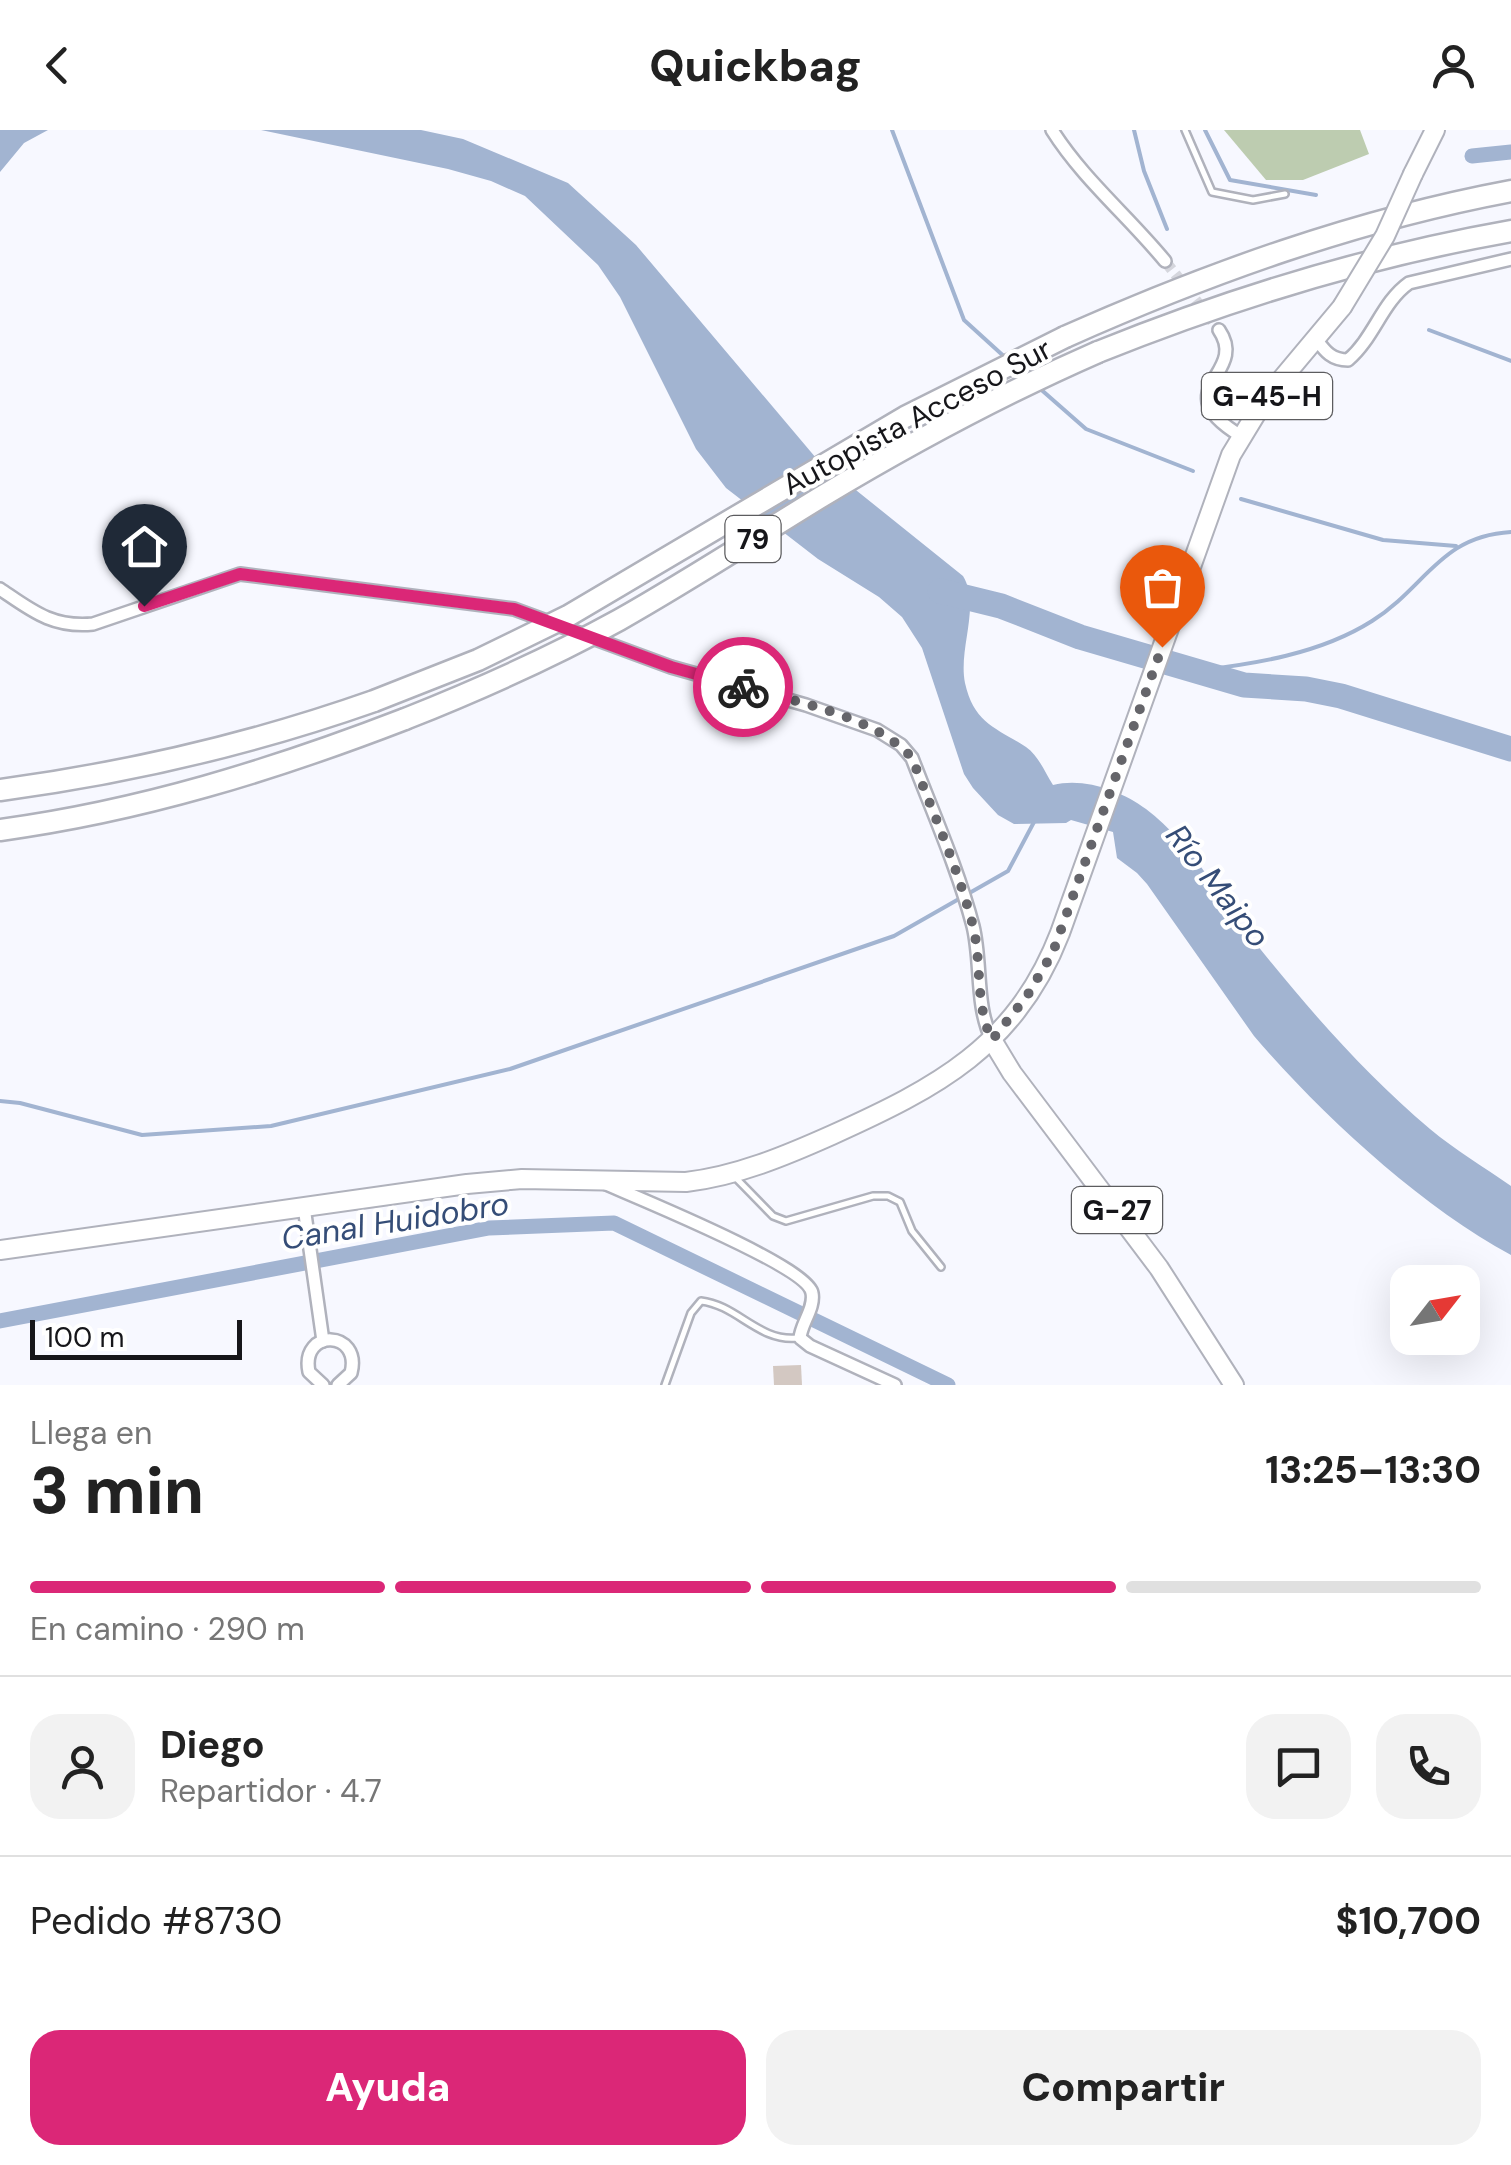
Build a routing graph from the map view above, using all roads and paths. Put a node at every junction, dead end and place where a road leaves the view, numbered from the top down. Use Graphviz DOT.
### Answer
graph roads {
  1 [pos="1052,130"];
  2 [pos="1185,130"];
  3 [pos="1434,130"];
  4 [pos="1511,191"];
  5 [pos="1285,194"];
  6 [pos="1511,230"];
  7 [pos="1511,259"];
  8 [pos="1165,261"];
  9 [pos="1219,330"];
  10 [pos="1316,338"];
  11 [pos="1241,436"];
  12 [pos="0,589"];
  13 [pos="0,790"];
  14 [pos="0,830"];
  15 [pos="992,1040"];
  16 [pos="732,1174"];
  17 [pos="596,1180"];
  18 [pos="304,1207"];
  19 [pos="0,1250"];
  20 [pos="941,1267"];
  21 [pos="801,1332"];
  22 [pos="322,1341"];
  23 [pos="350,1379"];
  24 [pos="323,1385"];
  25 [pos="338,1385"];
  26 [pos="664,1385"];
  27 [pos="895,1385"];
  28 [pos="1234,1385"];
  1 -- 8 [label="street"];
  2 -- 5 [label="lane"];
  3 -- 10 [label="main road, G-45-H, bridge"];
  4 -- 13 [label="highway, Autopista Acceso Sur / 79, bridge"];
  6 -- 14 [label="highway, Autopista Acceso Sur / 79, bridge"];
  7 -- 10 [label="street"];
  9 -- 11 [label="street"];
  10 -- 11 [label="main road, G-45-H"];
  11 -- 15 [label="main road, G-45-H"];
  12 -- 15 [label="street"];
  15 -- 16 [label="main road, G-45-H"];
  15 -- 28 [label="main road, G-27"];
  16 -- 17 [label="main road, G-45-H"];
  16 -- 20 [label="lane"];
  17 -- 18 [label="main road, G-45-H"];
  17 -- 21 [label="street"];
  18 -- 19 [label="main road, G-45-H"];
  18 -- 22 [label="street"];
  21 -- 26 [label="lane"];
  21 -- 27 [label="street"];
  22 -- 23 [label="street"];
  22 -- 24 [label="street"];
  23 -- 25 [label="street"];
}
